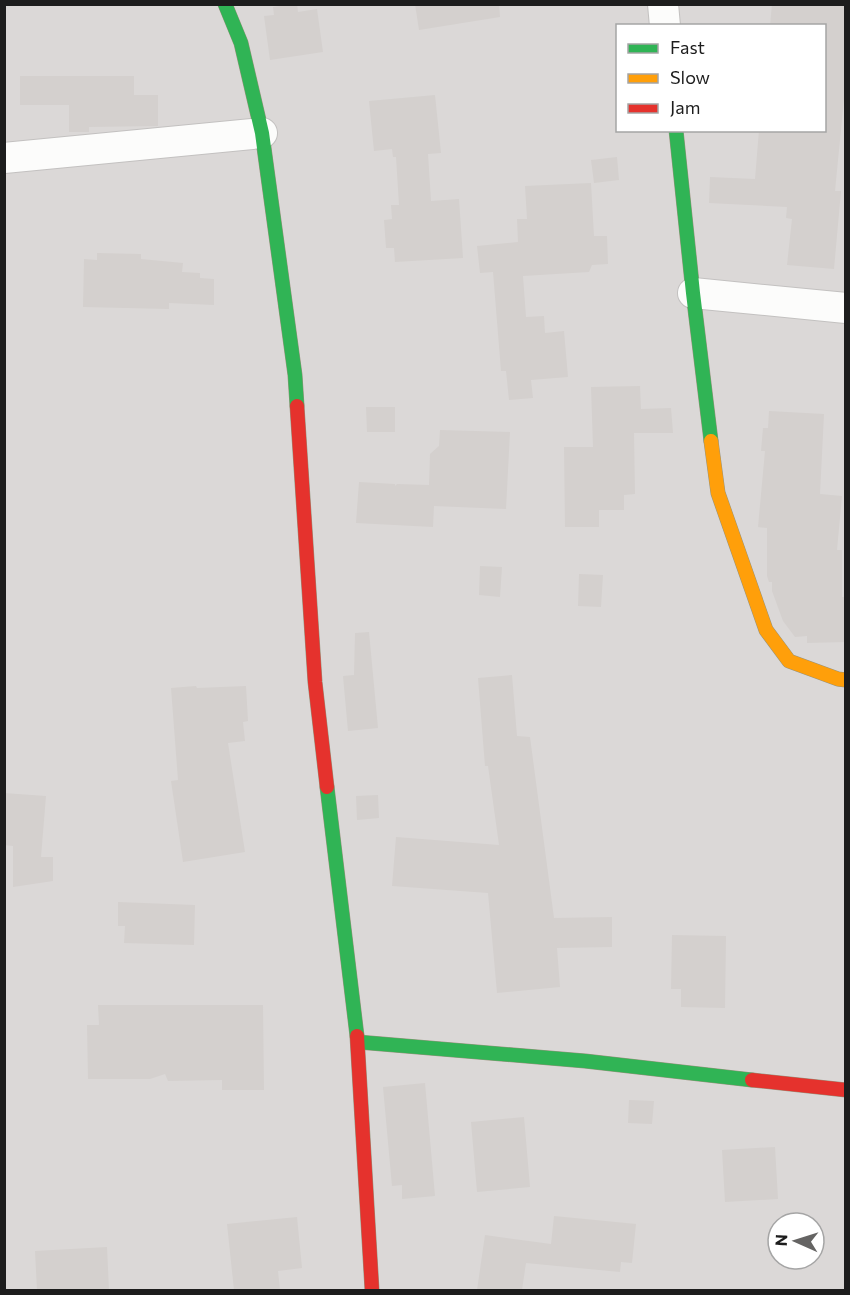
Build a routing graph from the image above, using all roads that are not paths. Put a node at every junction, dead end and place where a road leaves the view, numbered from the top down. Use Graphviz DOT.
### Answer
graph roads {
  1 [pos="225,4"];
  2 [pos="663,4"];
  3 [pos="665,24"];
  4 [pos="675,132"];
  5 [pos="262,134"];
  6 [pos="4,158"];
  7 [pos="693,293"];
  8 [pos="846,308"];
  9 [pos="846,680"];
  10 [pos="358,1042"];
  11 [pos="846,1090"];
  12 [pos="372,1290"];
  1 -- 5 [label="street"];
  2 -- 3 [label="street"];
  4 -- 7 [label="street"];
  5 -- 6 [label="street"];
  5 -- 10 [label="street"];
  7 -- 8 [label="street"];
  7 -- 9 [label="street"];
  10 -- 11 [label="street"];
  10 -- 12 [label="street"];
}
